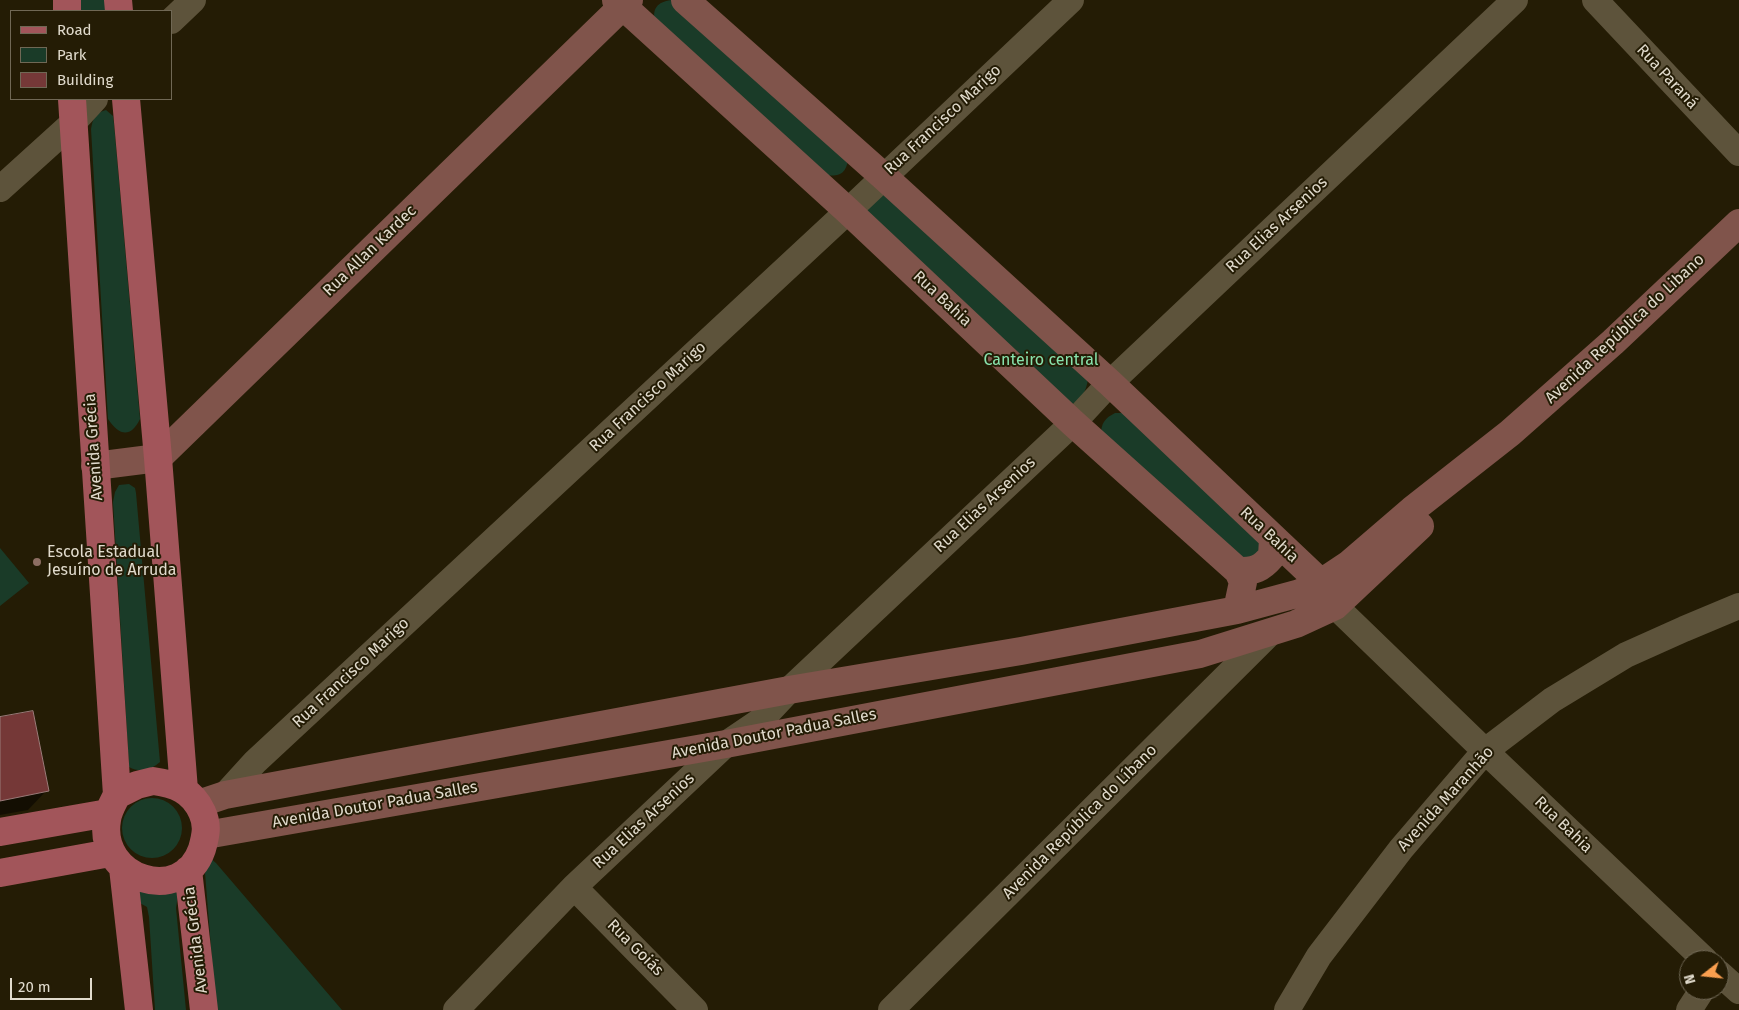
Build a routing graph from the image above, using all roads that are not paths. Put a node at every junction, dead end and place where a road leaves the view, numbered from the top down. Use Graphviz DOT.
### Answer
graph roads {
  1 [pos="193,0"];
  2 [pos="685,0"];
  3 [pos="1071,0"];
  4 [pos="1515,0"];
  5 [pos="1595,0"];
  6 [pos="622,2"];
  7 [pos="172,20"];
  8 [pos="93,100"];
  9 [pos="126,100"];
  10 [pos="72,111"];
  11 [pos="1739,153"];
  12 [pos="883,176"];
  13 [pos="0,189"];
  14 [pos="848,211"];
  15 [pos="1739,223"];
  16 [pos="1110,383"];
  17 [pos="1074,423"];
  18 [pos="158,458"];
  19 [pos="95,466"];
  20 [pos="1273,539"];
  21 [pos="1238,571"];
  22 [pos="1328,595"];
  23 [pos="1739,606"];
  24 [pos="1237,610"];
  25 [pos="1270,633"];
  26 [pos="789,690"];
  27 [pos="726,744"];
  28 [pos="1485,751"];
  29 [pos="225,794"];
  30 [pos="191,797"];
  31 [pos="113,804"];
  32 [pos="0,832"];
  33 [pos="206,835"];
  34 [pos="117,860"];
  35 [pos="188,870"];
  36 [pos="0,872"];
  37 [pos="574,887"];
  38 [pos="1693,950"];
  39 [pos="1699,1000"];
  40 [pos="139,1010"];
  41 [pos="204,1010"];
  42 [pos="456,1010"];
  43 [pos="695,1010"];
  44 [pos="891,1010"];
  45 [pos="1286,1010"];
  46 [pos="1690,1010"];
  1 -- 7 [label="street"];
  2 -- 12 [label="main road, Rua Bahia"];
  3 -- 12 [label="street, Rua Francisco Marigo"];
  4 -- 16 [label="street, Rua Elias Arsenios"];
  5 -- 11 [label="street, Rua Paraná"];
  6 -- 14 [label="main road, Rua Bahia"];
  6 -- 18 [label="main road, Rua Allan Kardec"];
  8 -- 10 [label="street"];
  9 -- 18 [label="main road"];
  10 -- 13 [label="street"];
  10 -- 19 [label="main road, Avenida Grécia"];
  12 -- 14 [label="street, Rua Francisco Marigo"];
  12 -- 16 [label="main road, Rua Bahia"];
  14 -- 17 [label="main road, Rua Bahia"];
  14 -- 29 [label="street, Rua Francisco Marigo"];
  15 -- 22 [label="main road, Avenida República do Libano"];
  16 -- 17 [label="street, Rua Elias Arsenios"];
  16 -- 20 [label="main road, Rua Bahia"];
  17 -- 21 [label="main road, Rua Bahia"];
  17 -- 26 [label="street, Rua Elias Arsenios"];
  18 -- 19 [label="main road"];
  18 -- 30 [label="main road"];
  19 -- 31 [label="main road, Avenida Grécia"];
  20 -- 21 [label="main road"];
  20 -- 22 [label="main road, Rua Bahia"];
  21 -- 24 [label="main road"];
  22 -- 24 [label="main road"];
  22 -- 25 [label="main road, Avenida Doutor Padua Salles"];
  22 -- 28 [label="street, Rua Bahia"];
  23 -- 28 [label="street, Avenida Maranhão"];
  24 -- 26 [label="main road"];
  25 -- 27 [label="main road, Avenida Doutor Padua Salles"];
  25 -- 44 [label="street, Avenida República do Líbano"];
  26 -- 27 [label="street, Rua Elias Arsenios"];
  26 -- 29 [label="main road"];
  27 -- 33 [label="main road, Avenida Doutor Padua Salles"];
  27 -- 37 [label="street, Rua Elias Arsenios"];
  28 -- 38 [label="street, Rua Bahia"];
  28 -- 45 [label="street, Avenida Maranhão"];
  29 -- 30 [label="main road"];
  30 -- 31 [label="main road"];
  30 -- 33 [label="main road"];
  31 -- 32 [label="main road"];
  31 -- 34 [label="main road"];
  33 -- 35 [label="main road"];
  34 -- 35 [label="main road"];
  34 -- 36 [label="main road"];
  34 -- 40 [label="main road"];
  35 -- 41 [label="main road, Avenida Grécia"];
  37 -- 42 [label="street, Rua Elias Arsenios"];
  37 -- 43 [label="street, Rua Goiás"];
  39 -- 46 [label="street"];
}
